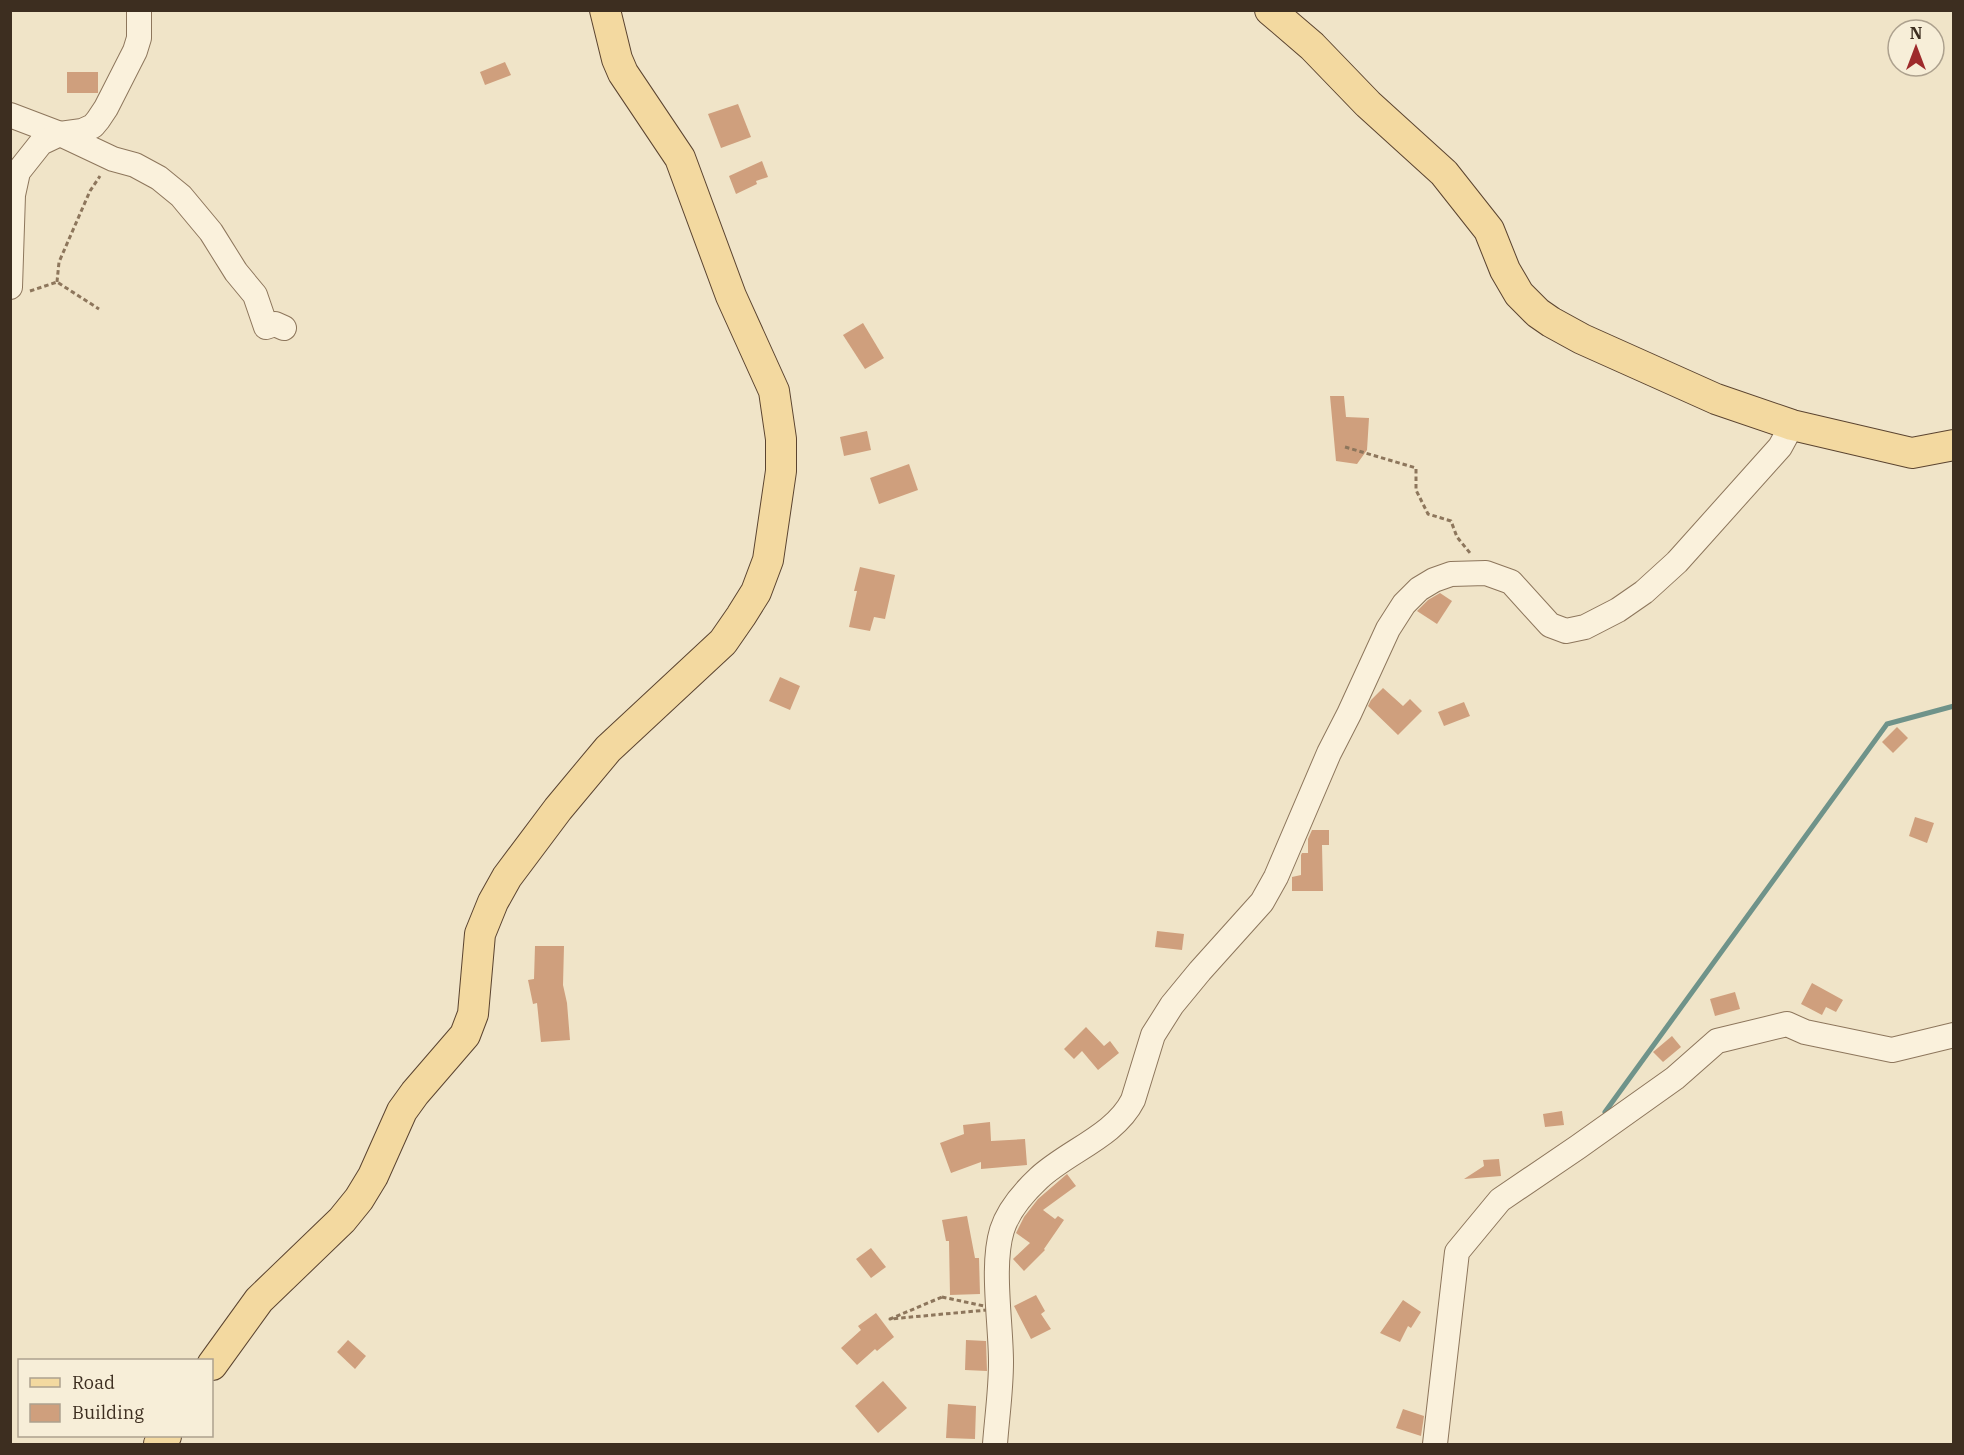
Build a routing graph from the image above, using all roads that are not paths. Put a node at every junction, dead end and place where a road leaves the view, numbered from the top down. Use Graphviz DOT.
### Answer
graph roads {
  1 [pos="139,10"];
  2 [pos="605,10"];
  3 [pos="1270,10"];
  4 [pos="10,115"];
  5 [pos="60,134"];
  6 [pos="16,292"];
  7 [pos="284,328"];
  8 [pos="1792,425"];
  9 [pos="1953,445"];
  10 [pos="1953,1035"];
  11 [pos="213,1364"];
  12 [pos="995,1444"];
  13 [pos="1435,1444"];
  1 -- 5 [label="street"];
  2 -- 11 [label="main road"];
  3 -- 8 [label="main road"];
  4 -- 5 [label="street"];
  5 -- 6 [label="street"];
  5 -- 7 [label="street"];
  8 -- 9 [label="main road"];
  8 -- 12 [label="street"];
  10 -- 13 [label="street"];
}
